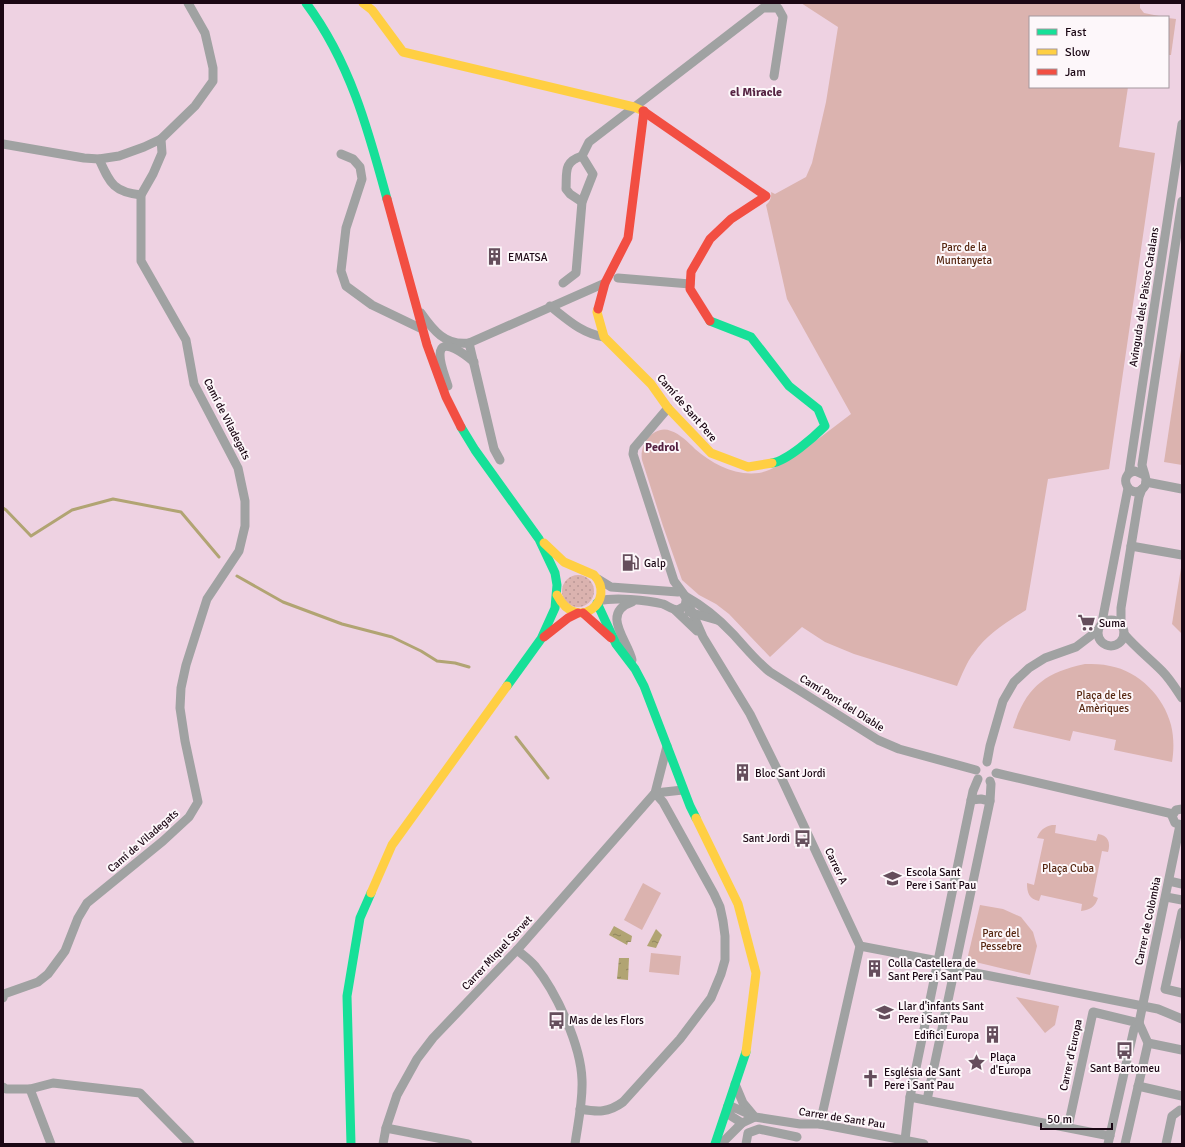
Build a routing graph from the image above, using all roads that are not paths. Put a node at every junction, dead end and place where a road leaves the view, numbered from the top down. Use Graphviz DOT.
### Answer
graph roads {
  1 [pos="188,3"];
  2 [pos="364,3"];
  3 [pos="307,4"];
  4 [pos="774,76"];
  5 [pos="634,107"];
  6 [pos="644,112"];
  7 [pos="1182,124"];
  8 [pos="161,139"];
  9 [pos="3,144"];
  10 [pos="341,154"];
  11 [pos="582,156"];
  12 [pos="99,159"];
  13 [pos="141,194"];
  14 [pos="1182,201"];
  15 [pos="582,202"];
  16 [pos="618,278"];
  17 [pos="563,283"];
  18 [pos="605,283"];
  19 [pos="690,284"];
  20 [pos="415,304"];
  21 [pos="550,306"];
  22 [pos="422,329"];
  23 [pos="438,334"];
  24 [pos="604,337"];
  25 [pos="469,343"];
  26 [pos="440,350"];
  27 [pos="474,362"];
  28 [pos="668,408"];
  29 [pos="457,420"];
  30 [pos="500,460"];
  31 [pos="1129,473"];
  32 [pos="1144,482"];
  33 [pos="1128,488"];
  34 [pos="1182,489"];
  35 [pos="539,538"];
  36 [pos="1131,546"];
  37 [pos="1182,555"];
  38 [pos="580,569"];
  39 [pos="598,579"];
  40 [pos="557,585"];
  41 [pos="678,595"];
  42 [pos="557,596"];
  43 [pos="635,600"];
  44 [pos="598,602"];
  45 [pos="676,610"];
  46 [pos="581,613"];
  47 [pos="692,613"];
  48 [pos="714,619"];
  49 [pos="1102,622"];
  50 [pos="1121,624"];
  51 [pos="1097,631"];
  52 [pos="1124,634"];
  53 [pos="703,636"];
  54 [pos="541,639"];
  55 [pos="616,644"];
  56 [pos="635,669"];
  57 [pos="1182,698"];
  58 [pos="667,746"];
  59 [pos="987,762"];
  60 [pos="996,772"];
  61 [pos="977,774"];
  62 [pos="990,781"];
  63 [pos="683,790"];
  64 [pos="655,793"];
  65 [pos="972,800"];
  66 [pos="990,801"];
  67 [pos="1182,808"];
  68 [pos="1173,814"];
  69 [pos="1181,825"];
  70 [pos="1169,881"];
  71 [pos="1182,884"];
  72 [pos="1166,896"];
  73 [pos="1182,900"];
  74 [pos="1182,912"];
  75 [pos="860,946"];
  76 [pos="517,950"];
  77 [pos="938,961"];
  78 [pos="955,969"];
  79 [pos="1182,993"];
  80 [pos="3,998"];
  81 [pos="1182,1019"];
  82 [pos="1140,1023"];
  83 [pos="1148,1043"];
  84 [pos="1182,1050"];
  85 [pos="735,1084"];
  86 [pos="1138,1086"];
  87 [pos="3,1087"];
  88 [pos="30,1089"];
  89 [pos="1182,1096"];
  90 [pos="910,1097"];
  91 [pos="926,1100"];
  92 [pos="728,1106"];
  93 [pos="580,1109"];
  94 [pos="1182,1111"];
  95 [pos="755,1118"];
  96 [pos="742,1123"];
  97 [pos="800,1124"];
  98 [pos="820,1124"];
  99 [pos="1068,1127"];
  100 [pos="386,1128"];
  101 [pos="796,1140"];
  102 [pos="1109,1140"];
  103 [pos="907,1142"];
  104 [pos="51,1144"];
  105 [pos="190,1144"];
  106 [pos="352,1144"];
  107 [pos="383,1144"];
  108 [pos="468,1144"];
  109 [pos="575,1144"];
  110 [pos="715,1144"];
  111 [pos="721,1144"];
  112 [pos="746,1144"];
  113 [pos="924,1144"];
  114 [pos="1125,1144"];
  115 [pos="1166,1144"];
  1 -- 8 [label="street"];
  2 -- 5 [label="street"];
  3 -- 20 [label="street"];
  4 -- 5 [label="street"];
  5 -- 6 [label="street"];
  5 -- 11 [label="street"];
  6 -- 18 [label="street, Camí de Sant Pere"];
  6 -- 19 [label="street"];
  7 -- 31 [label="street, Avinguda dels Països Catalans"];
  8 -- 12 [label="street"];
  8 -- 13 [label="street"];
  9 -- 12 [label="street"];
  10 -- 22 [label="street"];
  11 -- 15 [label="street"];
  11 -- 15 [label="street"];
  12 -- 13 [label="street"];
  13 -- 80 [label="street, Camí de Viladegats"];
  14 -- 32 [label="street, Avinguda dels Països Catalans"];
  15 -- 17 [label="street"];
  16 -- 19 [label="street"];
  18 -- 21 [label="street"];
  18 -- 24 [label="street, Camí de Sant Pere"];
  19 -- 28 [label="street, Camí de Sant Pere"];
  20 -- 22 [label="street"];
  20 -- 23 [label="street"];
  21 -- 24 [label="street"];
  21 -- 25 [label="street"];
  22 -- 29 [label="street"];
  23 -- 25 [label="street"];
  23 -- 26 [label="street"];
  24 -- 28 [label="street, Camí de Sant Pere"];
  25 -- 27 [label="street"];
  26 -- 27 [label="street"];
  26 -- 29 [label="street"];
  27 -- 30 [label="street"];
  28 -- 41 [label="street"];
  29 -- 35 [label="street"];
  31 -- 32 [label="street"];
  31 -- 33 [label="street, Avinguda dels Països Catalans"];
  32 -- 33 [label="street"];
  32 -- 34 [label="street"];
  32 -- 36 [label="street, Avinguda dels Països Catalans"];
  33 -- 49 [label="street"];
  35 -- 38 [label="street"];
  35 -- 40 [label="street"];
  36 -- 37 [label="street"];
  36 -- 50 [label="street, Avinguda dels Països Catalans"];
  38 -- 39 [label="street"];
  38 -- 40 [label="street"];
  39 -- 41 [label="street, Camí Pont del Diable"];
  39 -- 44 [label="street"];
  40 -- 42 [label="street"];
  41 -- 45 [label="street"];
  41 -- 45 [label="street"];
  41 -- 47 [label="street, Carrer A"];
  41 -- 48 [label="street, Camí Pont del Diable"];
  42 -- 46 [label="street"];
  42 -- 54 [label="street"];
  43 -- 44 [label="street, Camí Pont del Diable"];
  43 -- 45 [label="street, Camí Pont del Diable"];
  43 -- 56 [label="street"];
  44 -- 46 [label="street"];
  44 -- 55 [label="street"];
  45 -- 47 [label="street, Camí Pont del Diable"];
  45 -- 53 [label="street, Carrer A"];
  46 -- 54 [label="street"];
  46 -- 55 [label="street"];
  47 -- 48 [label="street, Camí Pont del Diable"];
  47 -- 53 [label="street, Carrer A"];
  48 -- 53 [label="street"];
  48 -- 61 [label="street, Camí Pont del Diable"];
  49 -- 50 [label="street"];
  49 -- 51 [label="street"];
  50 -- 52 [label="street"];
  51 -- 52 [label="street"];
  51 -- 59 [label="street"];
  52 -- 57 [label="street"];
  53 -- 75 [label="street, Carrer A"];
  54 -- 106 [label="street"];
  55 -- 56 [label="street"];
  56 -- 58 [label="street"];
  58 -- 63 [label="street"];
  58 -- 64 [label="street, Carrer Miquel Servet"];
  59 -- 60 [label="street"];
  59 -- 61 [label="street"];
  60 -- 62 [label="street"];
  60 -- 68 [label="street"];
  61 -- 62 [label="street"];
  61 -- 65 [label="street"];
  62 -- 66 [label="street"];
  63 -- 64 [label="street"];
  63 -- 85 [label="street"];
  64 -- 76 [label="street, Carrer Miquel Servet"];
  64 -- 93 [label="street"];
  65 -- 66 [label="street"];
  65 -- 77 [label="street"];
  66 -- 78 [label="street"];
  67 -- 68 [label="street"];
  68 -- 69 [label="street"];
  69 -- 70 [label="street, Carrer de Colòmbia"];
  70 -- 71 [label="street"];
  70 -- 72 [label="street, Carrer de Colòmbia"];
  72 -- 73 [label="street"];
  72 -- 82 [label="street, Carrer de Colòmbia"];
  74 -- 79 [label="street"];
  75 -- 77 [label="street"];
  75 -- 98 [label="street"];
  76 -- 93 [label="street"];
  76 -- 100 [label="street, Carrer Miquel Servet"];
  77 -- 78 [label="street"];
  77 -- 90 [label="street"];
  78 -- 81 [label="street"];
  78 -- 91 [label="street"];
  82 -- 83 [label="street"];
  82 -- 99 [label="street, Carrer d'Europa"];
  82 -- 102 [label="street, Carrer de Colòmbia"];
  83 -- 84 [label="street"];
  83 -- 86 [label="street"];
  85 -- 92 [label="street"];
  85 -- 95 [label="street"];
  86 -- 89 [label="street"];
  86 -- 114 [label="street"];
  87 -- 88 [label="street"];
  88 -- 104 [label="street"];
  88 -- 105 [label="street"];
  90 -- 91 [label="street"];
  90 -- 103 [label="street"];
  91 -- 99 [label="street"];
  92 -- 95 [label="street, Carrer de Sant Pau"];
  92 -- 96 [label="street"];
  92 -- 110 [label="street"];
  93 -- 109 [label="street"];
  94 -- 115 [label="street"];
  95 -- 96 [label="street"];
  95 -- 97 [label="street, Carrer de Sant Pau"];
  96 -- 111 [label="street"];
  97 -- 98 [label="street, Carrer de Sant Pau"];
  97 -- 101 [label="street"];
  98 -- 103 [label="street, Carrer de Sant Pau"];
  99 -- 102 [label="street"];
  100 -- 107 [label="street, Carrer Miquel Servet"];
  100 -- 108 [label="street"];
  101 -- 112 [label="street"];
  103 -- 113 [label="street, Carrer de Sant Pau"];
}
